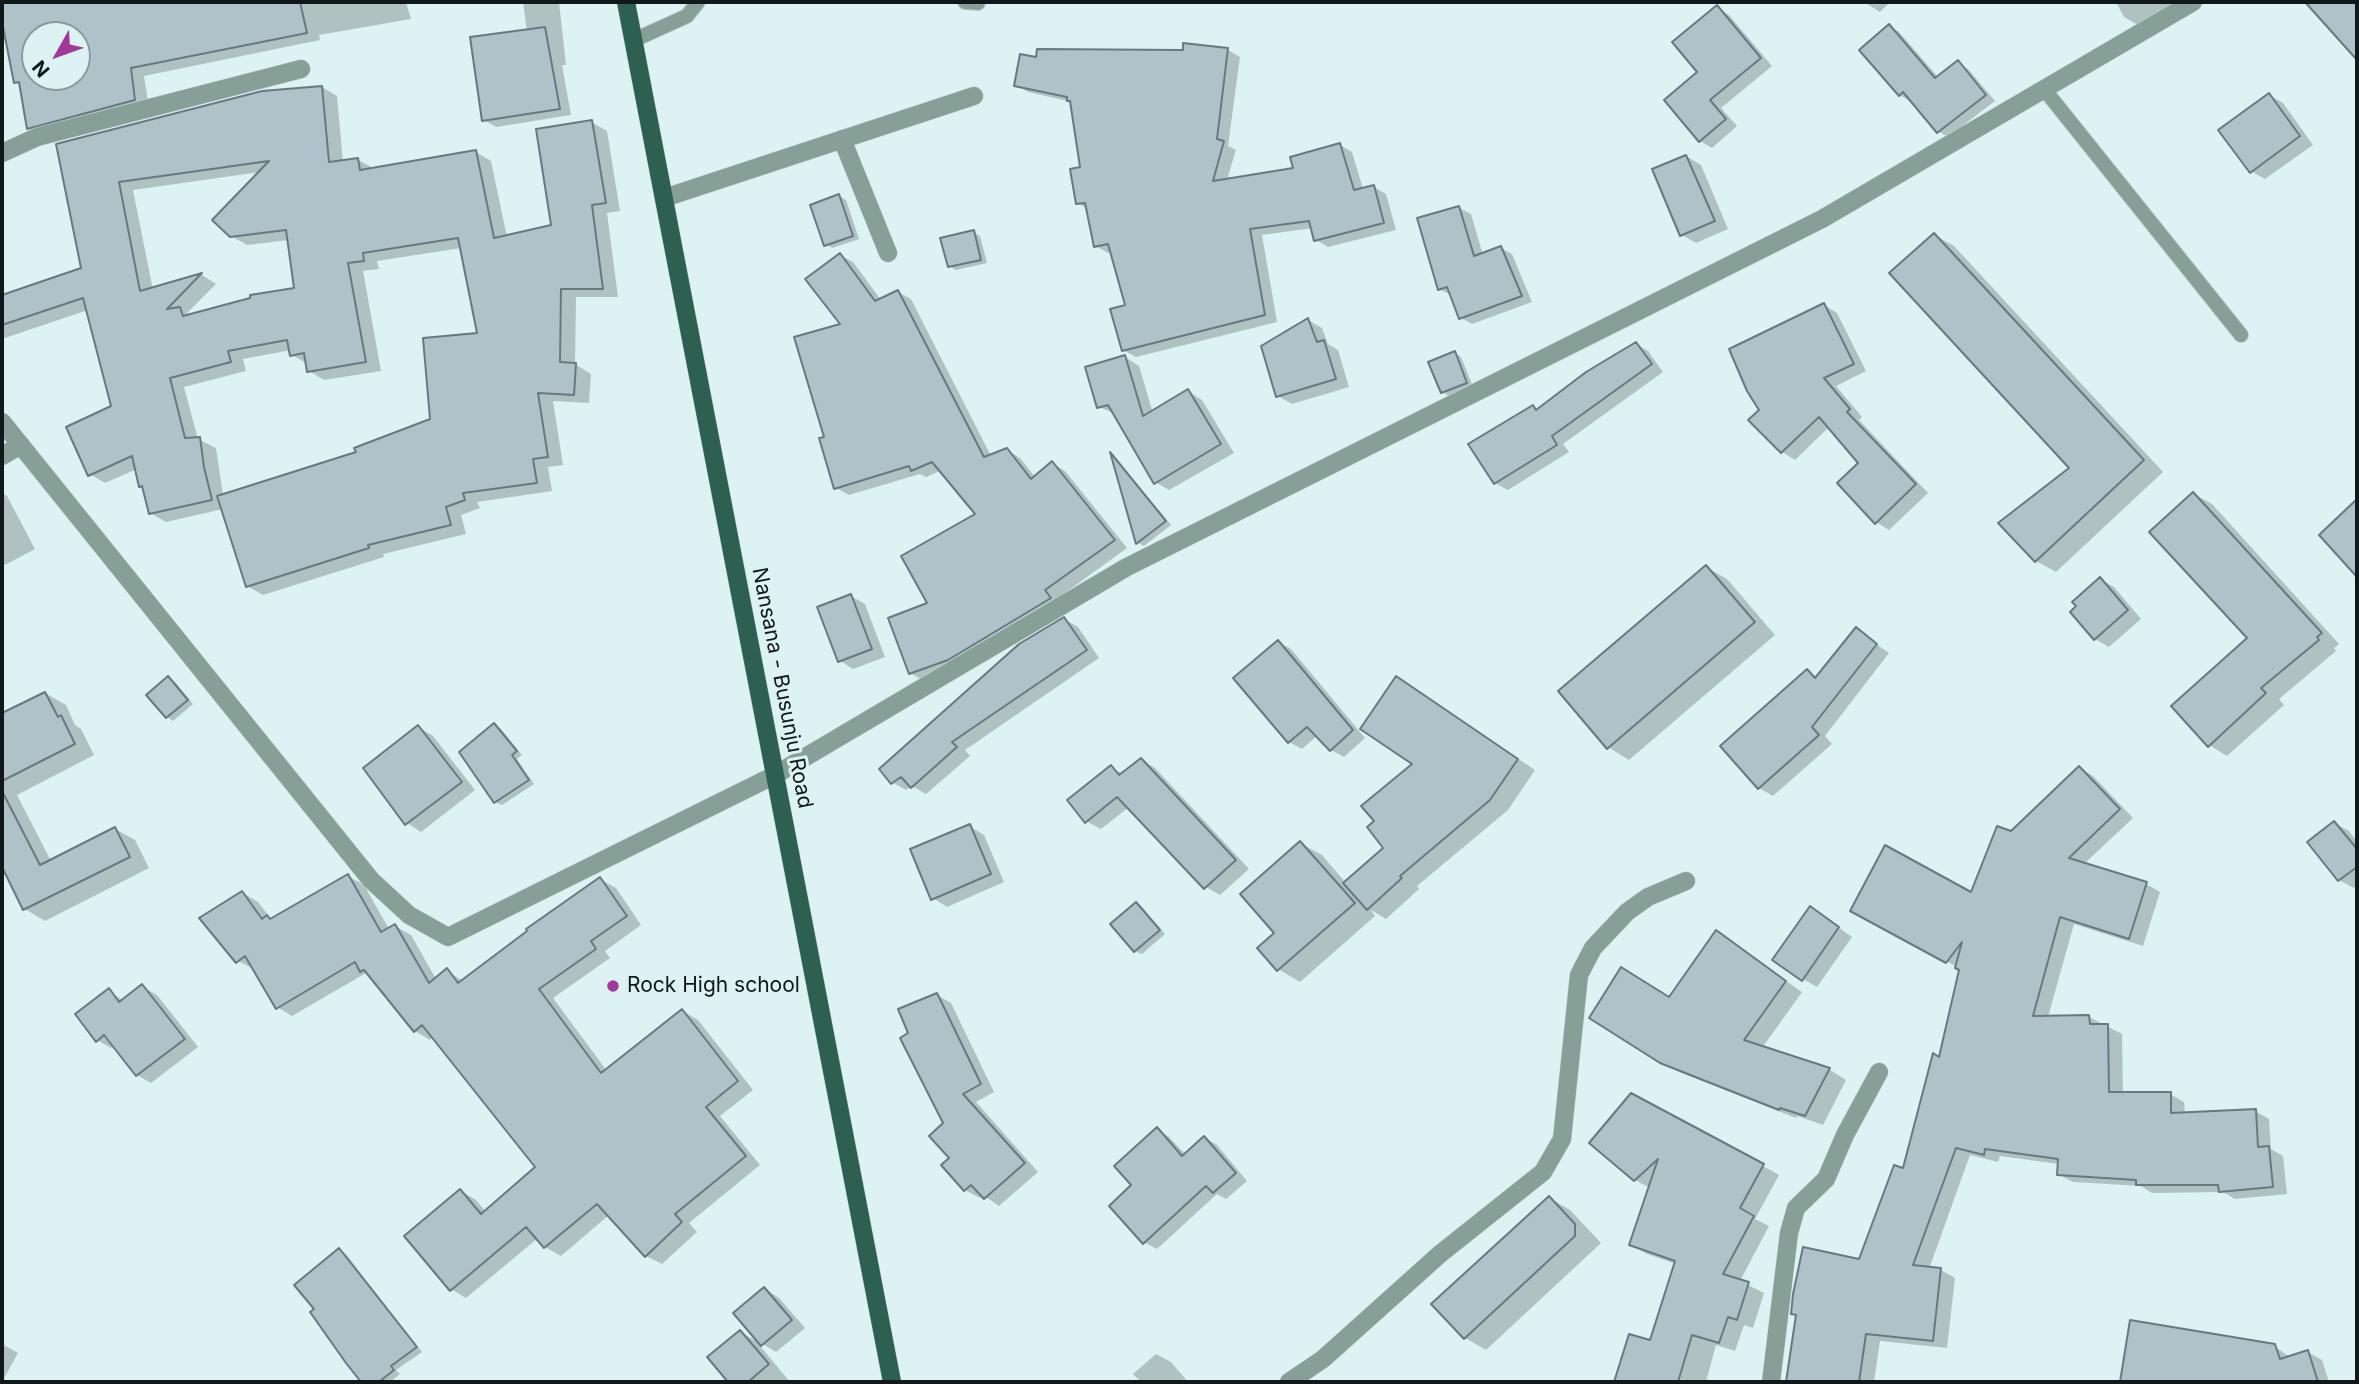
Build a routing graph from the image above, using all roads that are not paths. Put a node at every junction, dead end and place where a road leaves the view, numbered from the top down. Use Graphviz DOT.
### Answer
graph roads {
  1 [pos="626,2"];
  2 [pos="698,2"];
  3 [pos="2193,2"];
  4 [pos="634,40"];
  5 [pos="301,69"];
  6 [pos="2044,89"];
  7 [pos="974,96"];
  8 [pos="842,139"];
  9 [pos="2,153"];
  10 [pos="664,198"];
  11 [pos="888,253"];
  12 [pos="2241,335"];
  13 [pos="2,422"];
  14 [pos="21,445"];
  15 [pos="2,456"];
  16 [pos="775,775"];
  17 [pos="1686,881"];
  18 [pos="1879,1072"];
  19 [pos="892,1382"];
  20 [pos="1289,1382"];
  21 [pos="1771,1382"];
  1 -- 4 [label="main road, Nansana - Busunju Road"];
  2 -- 4 [label="lane"];
  3 -- 6 [label="street"];
  4 -- 10 [label="main road, Nansana - Busunju Road"];
  5 -- 9 [label="street"];
  6 -- 12 [label="lane"];
  6 -- 16 [label="street"];
  7 -- 8 [label="street"];
  8 -- 10 [label="street"];
  8 -- 11 [label="street"];
  10 -- 16 [label="main road, Nansana - Busunju Road"];
  13 -- 14 [label="street"];
  14 -- 15 [label="street"];
  14 -- 16 [label="street"];
  16 -- 19 [label="main road, Nansana - Busunju Road"];
  17 -- 20 [label="street"];
  18 -- 21 [label="street"];
}
